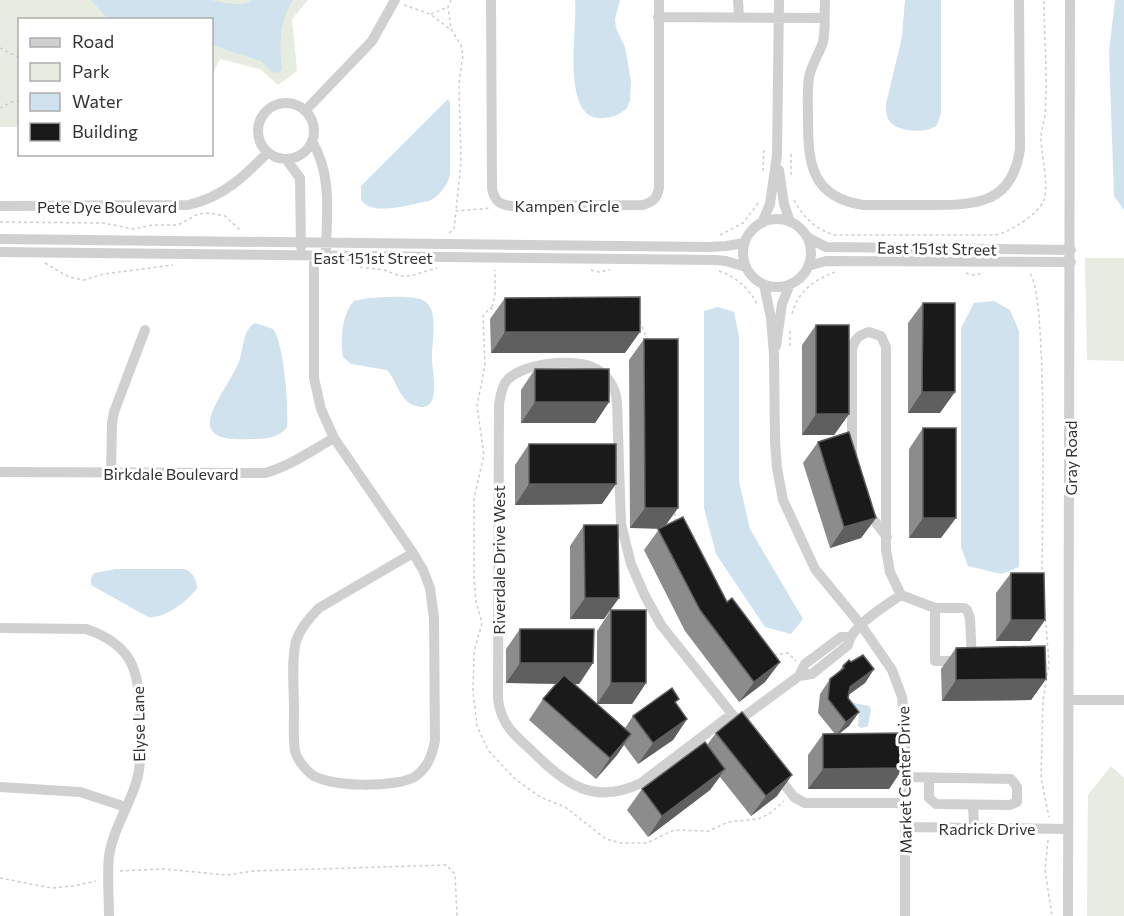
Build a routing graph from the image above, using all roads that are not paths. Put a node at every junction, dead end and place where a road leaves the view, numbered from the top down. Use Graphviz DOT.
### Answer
graph roads {
  1 [pos="491,0"];
  2 [pos="659,0"];
  3 [pos="738,0"];
  4 [pos="779,0"];
  5 [pos="825,0"];
  6 [pos="1019,0"];
  7 [pos="1070,0"];
  8 [pos="395,1"];
  9 [pos="658,17"];
  10 [pos="739,17"];
  11 [pos="779,18"];
  12 [pos="824,18"];
  13 [pos="305,111"];
  14 [pos="312,141"];
  15 [pos="268,152"];
  16 [pos="777,155"];
  17 [pos="286,159"];
  18 [pos="0,206"];
  19 [pos="790,222"];
  20 [pos="762,223"];
  21 [pos="807,237"];
  22 [pos="0,239"];
  23 [pos="301,242"];
  24 [pos="327,242"];
  25 [pos="744,243"];
  26 [pos="1071,250"];
  27 [pos="0,252"];
  28 [pos="302,257"];
  29 [pos="314,257"];
  30 [pos="326,257"];
  31 [pos="1071,262"];
  32 [pos="808,266"];
  33 [pos="746,267"];
  34 [pos="790,284"];
  35 [pos="764,285"];
  36 [pos="145,330"];
  37 [pos="774,355"];
  38 [pos="334,438"];
  39 [pos="854,468"];
  40 [pos="0,472"];
  41 [pos="111,473"];
  42 [pos="861,500"];
  43 [pos="887,537"];
  44 [pos="413,553"];
  45 [pos="901,595"];
  46 [pos="935,608"];
  47 [pos="861,625"];
  48 [pos="0,628"];
  49 [pos="1069,699"];
  50 [pos="1124,700"];
  51 [pos="735,718"];
  52 [pos="751,741"];
  53 [pos="772,768"];
  54 [pos="905,777"];
  55 [pos="929,778"];
  56 [pos="0,787"];
  57 [pos="905,802"];
  58 [pos="973,805"];
  59 [pos="126,807"];
  60 [pos="905,827"];
  61 [pos="974,828"];
  62 [pos="1068,829"];
  63 [pos="109,916"];
  64 [pos="905,916"];
  65 [pos="1068,916"];
  1 -- 9 [label="street, Kampen Circle"];
  2 -- 9 [label="street, Kampen Circle"];
  3 -- 10 [label="street"];
  4 -- 11 [label="street"];
  5 -- 12 [label="street"];
  6 -- 12 [label="street"];
  7 -- 26 [label="street, Gray Road"];
  8 -- 13 [label="street"];
  9 -- 10 [label="street"];
  10 -- 11 [label="street"];
  11 -- 12 [label="street"];
  11 -- 16 [label="street"];
  13 -- 14 [label="street"];
  13 -- 15 [label="street"];
  14 -- 17 [label="street"];
  14 -- 24 [label="street"];
  15 -- 17 [label="street"];
  15 -- 18 [label="street, Pete Dye Boulevard"];
  16 -- 19 [label="street"];
  16 -- 20 [label="street"];
  17 -- 23 [label="street"];
  19 -- 20 [label="street"];
  19 -- 21 [label="street"];
  20 -- 25 [label="street"];
  21 -- 26 [label="street, East 151st Street"];
  21 -- 32 [label="street"];
  22 -- 23 [label="street, East 151st Street"];
  23 -- 24 [label="street, East 151st Street"];
  23 -- 28 [label="street"];
  24 -- 25 [label="street, East 151st Street"];
  24 -- 30 [label="street"];
  25 -- 33 [label="street"];
  26 -- 31 [label="street, Gray Road"];
  27 -- 28 [label="street, East 151st Street"];
  28 -- 29 [label="street, East 151st Street"];
  29 -- 30 [label="street, East 151st Street"];
  29 -- 38 [label="street"];
  30 -- 33 [label="street, East 151st Street"];
  31 -- 32 [label="street, East 151st Street"];
  31 -- 49 [label="street, Gray Road"];
  32 -- 34 [label="street"];
  33 -- 35 [label="street"];
  34 -- 35 [label="street"];
  34 -- 37 [label="street, Market Center Drive"];
  35 -- 37 [label="street, Market Center Drive"];
  36 -- 41 [label="street"];
  37 -- 47 [label="street, Market Center Drive"];
  38 -- 41 [label="street, Birkdale Boulevard"];
  38 -- 44 [label="street"];
  39 -- 43 [label="street"];
  40 -- 41 [label="street, Birkdale Boulevard"];
  42 -- 43 [label="street"];
  43 -- 45 [label="street"];
  44 -- 44 [label="street"];
  45 -- 46 [label="street"];
  45 -- 47 [label="street"];
  46 -- 46 [label="street"];
  47 -- 51 [label="street"];
  47 -- 54 [label="street, Market Center Drive"];
  48 -- 59 [label="street, Elyse Lane"];
  49 -- 50 [label="street"];
  49 -- 62 [label="street, Gray Road"];
  51 -- 51 [label="street, Riverdale Drive West"];
  51 -- 52 [label="street"];
  53 -- 57 [label="street"];
  54 -- 55 [label="street"];
  54 -- 57 [label="street, Market Center Drive"];
  55 -- 58 [label="street"];
  55 -- 58 [label="street"];
  56 -- 59 [label="street"];
  57 -- 60 [label="street, Market Center Drive"];
  58 -- 61 [label="street"];
  59 -- 63 [label="street, Elyse Lane"];
  60 -- 61 [label="street, Radrick Drive"];
  60 -- 64 [label="street, Market Center Drive"];
  61 -- 62 [label="street, Radrick Drive"];
  62 -- 65 [label="street, Gray Road"];
}
